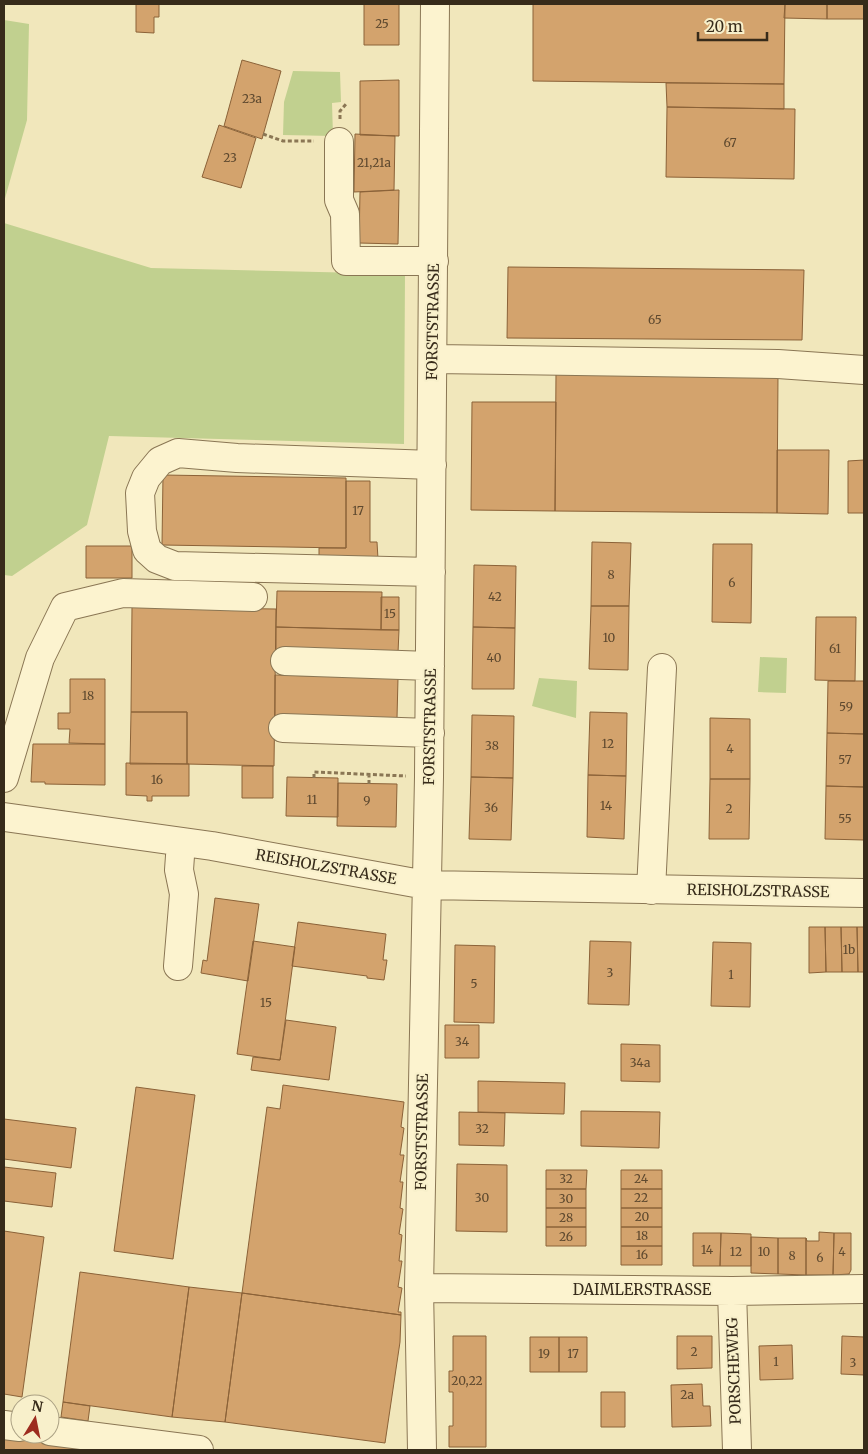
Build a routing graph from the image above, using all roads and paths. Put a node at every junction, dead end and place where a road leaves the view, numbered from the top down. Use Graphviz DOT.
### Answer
graph roads {
  1 [pos="435,4"];
  2 [pos="263,134"];
  3 [pos="339,142"];
  4 [pos="434,261"];
  5 [pos="433,359"];
  6 [pos="864,370"];
  7 [pos="432,465"];
  8 [pos="431,572"];
  9 [pos="253,597"];
  10 [pos="285,661"];
  11 [pos="430,666"];
  12 [pos="662,668"];
  13 [pos="283,728"];
  14 [pos="430,733"];
  15 [pos="4,773"];
  16 [pos="369,774"];
  17 [pos="411,776"];
  18 [pos="314,778"];
  19 [pos="369,784"];
  20 [pos="4,817"];
  21 [pos="181,842"];
  22 [pos="426,885"];
  23 [pos="651,890"];
  24 [pos="864,893"];
  25 [pos="178,966"];
  26 [pos="419,1288"];
  27 [pos="864,1289"];
  28 [pos="732,1291"];
  29 [pos="60,1432"];
  30 [pos="199,1450"];
  31 [pos="422,1450"];
  32 [pos="737,1450"];
  1 -- 4 [label="street, FORSTSTRASSE"];
  2 -- 3 [label="path"];
  3 -- 4 [label="street"];
  4 -- 5 [label="street, FORSTSTRASSE"];
  5 -- 6 [label="street"];
  5 -- 7 [label="street, FORSTSTRASSE"];
  7 -- 8 [label="street, FORSTSTRASSE"];
  7 -- 8 [label="street"];
  8 -- 11 [label="street, FORSTSTRASSE"];
  9 -- 15 [label="street"];
  10 -- 11 [label="street"];
  11 -- 14 [label="street, FORSTSTRASSE"];
  12 -- 23 [label="street"];
  13 -- 14 [label="street"];
  14 -- 22 [label="street, FORSTSTRASSE"];
  16 -- 17 [label="path"];
  16 -- 18 [label="path"];
  16 -- 19 [label="path"];
  20 -- 21 [label="street, REISHOLZSTRASSE"];
  21 -- 22 [label="street, REISHOLZSTRASSE"];
  21 -- 25 [label="street"];
  22 -- 23 [label="street, REISHOLZSTRASSE"];
  22 -- 26 [label="street, FORSTSTRASSE"];
  23 -- 24 [label="street, REISHOLZSTRASSE"];
  26 -- 28 [label="street, DAIMLERSTRASSE"];
  26 -- 31 [label="street, FORSTSTRASSE"];
  27 -- 28 [label="street, DAIMLERSTRASSE"];
  28 -- 32 [label="street, PORSCHEWEG"];
  29 -- 30 [label="street"];
}
